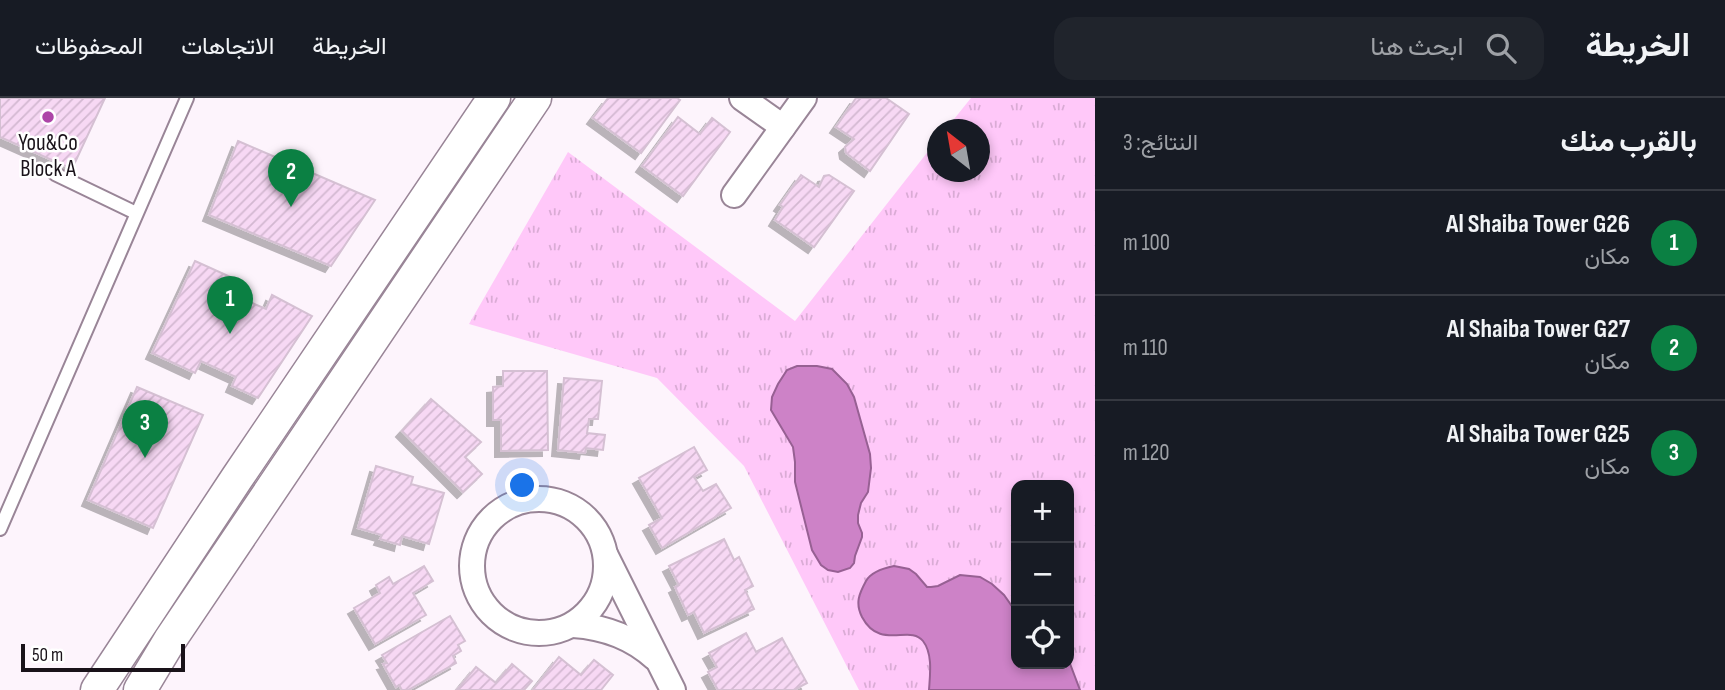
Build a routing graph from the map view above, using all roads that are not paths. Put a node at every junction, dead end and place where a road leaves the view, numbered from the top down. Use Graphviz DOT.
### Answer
graph roads {
  1 [pos="187,98"];
  2 [pos="494,98"];
  3 [pos="535,98"];
  4 [pos="742,98"];
  5 [pos="804,98"];
  6 [pos="783,127"];
  7 [pos="55,174"];
  8 [pos="734,195"];
  9 [pos="136,214"];
  10 [pos="0,528"];
  11 [pos="606,555"];
  12 [pos="573,625"];
  13 [pos="658,661"];
  14 [pos="97,690"];
  15 [pos="140,690"];
  16 [pos="673,690"];
  1 -- 9 [label="lane"];
  2 -- 14 [label="street"];
  3 -- 15 [label="street"];
  4 -- 6 [label="street"];
  5 -- 6 [label="street"];
  6 -- 8 [label="street"];
  7 -- 9 [label="lane"];
  9 -- 10 [label="lane"];
  11 -- 12 [label="street"];
  11 -- 12 [label="street"];
  11 -- 13 [label="street"];
  12 -- 13 [label="street"];
  13 -- 16 [label="street"];
}
